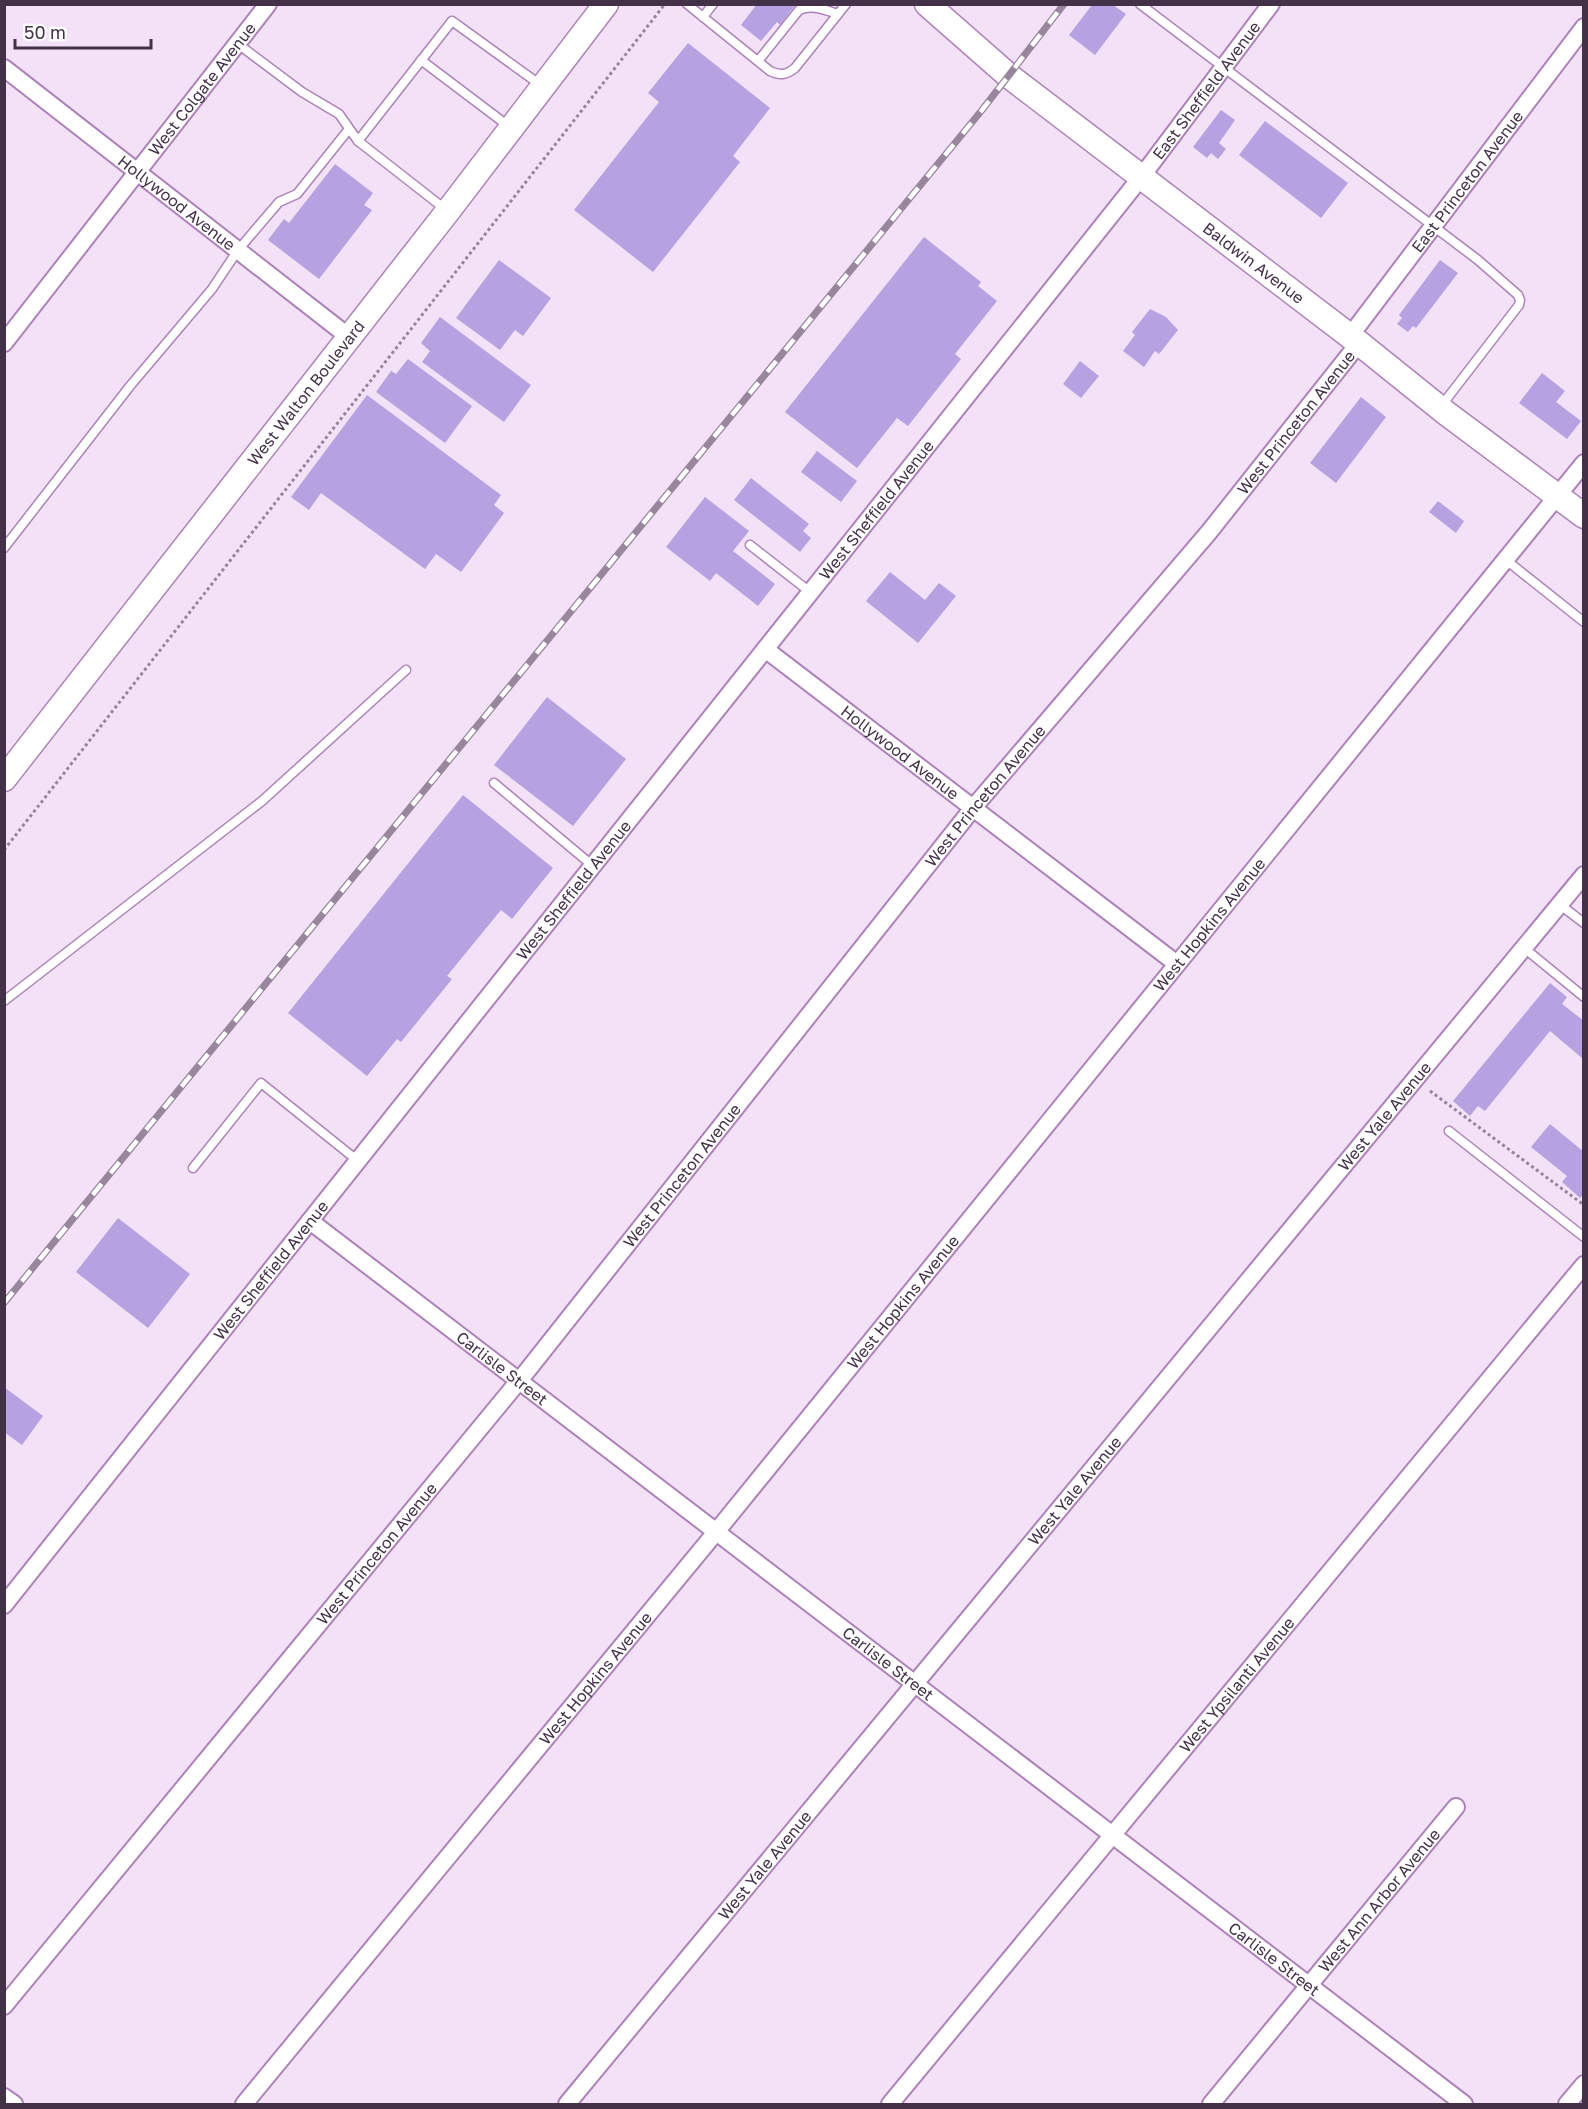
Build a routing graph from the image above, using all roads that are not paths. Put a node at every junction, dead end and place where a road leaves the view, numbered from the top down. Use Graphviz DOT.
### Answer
graph roads {
  1 [pos="268,4"];
  2 [pos="606,4"];
  3 [pos="687,4"];
  4 [pos="713,4"];
  5 [pos="846,4"];
  6 [pos="1140,4"];
  7 [pos="1271,4"];
  8 [pos="936,7"];
  9 [pos="838,14"];
  10 [pos="703,17"];
  11 [pos="1584,27"];
  12 [pos="238,44"];
  13 [pos="421,60"];
  14 [pos="758,61"];
  15 [pos="1224,67"];
  16 [pos="4,68"];
  17 [pos="543,87"];
  18 [pos="511,128"];
  19 [pos="349,129"];
  20 [pos="358,141"];
  21 [pos="138,172"];
  22 [pos="1142,176"];
  23 [pos="448,211"];
  24 [pos="1432,227"];
  25 [pos="238,250"];
  26 [pos="349,337"];
  27 [pos="1354,340"];
  28 [pos="4,343"];
  29 [pos="1439,408"];
  30 [pos="1584,463"];
  31 [pos="1558,496"];
  32 [pos="1584,516"];
  33 [pos="750,545"];
  34 [pos="4,548"];
  35 [pos="1506,560"];
  36 [pos="810,592"];
  37 [pos="1584,622"];
  38 [pos="765,649"];
  39 [pos="406,670"];
  40 [pos="4,779"];
  41 [pos="494,783"];
  42 [pos="973,808"];
  43 [pos="593,866"];
  44 [pos="1584,875"];
  45 [pos="1559,904"];
  46 [pos="1584,923"];
  47 [pos="1524,948"];
  48 [pos="1177,964"];
  49 [pos="1584,997"];
  50 [pos="4,1001"];
  51 [pos="1449,1131"];
  52 [pos="358,1161"];
  53 [pos="193,1168"];
  54 [pos="310,1221"];
  55 [pos="1584,1237"];
  56 [pos="1584,1265"];
  57 [pos="519,1381"];
  58 [pos="716,1532"];
  59 [pos="4,1605"];
  60 [pos="914,1683"];
  61 [pos="1456,1807"];
  62 [pos="1112,1835"];
  63 [pos="1309,1986"];
  64 [pos="4,2006"];
  65 [pos="1584,2084"];
  66 [pos="4,2097"];
  67 [pos="14,2104"];
  68 [pos="244,2104"];
  69 [pos="567,2104"];
  70 [pos="890,2104"];
  71 [pos="1211,2104"];
  72 [pos="1464,2104"];
  73 [pos="1567,2104"];
  1 -- 12 [label="street, West Colgate Avenue"];
  2 -- 17 [label="main road, West Walton Boulevard"];
  3 -- 10 [label="lane"];
  4 -- 10 [label="lane"];
  5 -- 9 [label="lane"];
  6 -- 15 [label="lane"];
  7 -- 15 [label="street, East Sheffield Avenue"];
  8 -- 22 [label="main road, Baldwin Avenue"];
  9 -- 14 [label="lane"];
  9 -- 14 [label="lane"];
  10 -- 14 [label="lane"];
  11 -- 24 [label="street, East Princeton Avenue"];
  12 -- 19 [label="lane"];
  12 -- 21 [label="street, West Colgate Avenue"];
  13 -- 17 [label="lane"];
  13 -- 18 [label="lane"];
  13 -- 20 [label="lane"];
  15 -- 22 [label="street, East Sheffield Avenue"];
  15 -- 24 [label="lane"];
  16 -- 21 [label="street, Hollywood Avenue"];
  17 -- 18 [label="main road, West Walton Boulevard"];
  18 -- 23 [label="main road, West Walton Boulevard"];
  19 -- 20 [label="lane"];
  19 -- 25 [label="lane"];
  20 -- 23 [label="lane"];
  21 -- 25 [label="street, Hollywood Avenue"];
  21 -- 28 [label="street, West Colgate Avenue"];
  22 -- 27 [label="main road, Baldwin Avenue"];
  22 -- 36 [label="street, West Sheffield Avenue"];
  23 -- 26 [label="main road, West Walton Boulevard"];
  24 -- 27 [label="street, East Princeton Avenue"];
  24 -- 29 [label="lane"];
  25 -- 26 [label="street, Hollywood Avenue"];
  25 -- 34 [label="lane"];
  26 -- 40 [label="main road, West Walton Boulevard"];
  27 -- 29 [label="main road, Baldwin Avenue"];
  27 -- 42 [label="street, West Princeton Avenue"];
  29 -- 31 [label="main road, Baldwin Avenue"];
  30 -- 31 [label="street, West Hopkins Avenue"];
  31 -- 32 [label="main road, Baldwin Avenue"];
  31 -- 35 [label="street, West Hopkins Avenue"];
  33 -- 36 [label="lane"];
  35 -- 37 [label="lane"];
  35 -- 48 [label="street, West Hopkins Avenue"];
  36 -- 38 [label="street, West Sheffield Avenue"];
  38 -- 42 [label="street, Hollywood Avenue"];
  38 -- 43 [label="street, West Sheffield Avenue"];
  39 -- 50 [label="lane"];
  41 -- 43 [label="lane"];
  42 -- 48 [label="street, Hollywood Avenue"];
  42 -- 57 [label="street, West Princeton Avenue"];
  43 -- 52 [label="street, West Sheffield Avenue"];
  44 -- 45 [label="street, West Yale Avenue"];
  45 -- 46 [label="lane"];
  45 -- 47 [label="street, West Yale Avenue"];
  47 -- 49 [label="lane"];
  47 -- 60 [label="street, West Yale Avenue"];
  48 -- 58 [label="street, West Hopkins Avenue"];
  51 -- 55 [label="lane"];
  52 -- 53 [label="lane"];
  52 -- 54 [label="street, West Sheffield Avenue"];
  54 -- 57 [label="street, Carlisle Street"];
  54 -- 59 [label="street, West Sheffield Avenue"];
  56 -- 62 [label="street, West Ypsilanti Avenue"];
  57 -- 58 [label="street, Carlisle Street"];
  57 -- 64 [label="street, West Princeton Avenue"];
  58 -- 60 [label="street, Carlisle Street"];
  58 -- 68 [label="street, West Hopkins Avenue"];
  60 -- 62 [label="street, Carlisle Street"];
  60 -- 69 [label="street, West Yale Avenue"];
  61 -- 63 [label="street, West Ann Arbor Avenue"];
  62 -- 63 [label="street, Carlisle Street"];
  62 -- 70 [label="street, West Ypsilanti Avenue"];
  63 -- 71 [label="street, West Ann Arbor Avenue"];
  63 -- 72 [label="street, Carlisle Street"];
  65 -- 73 [label="street"];
  66 -- 67 [label="street"];
}
